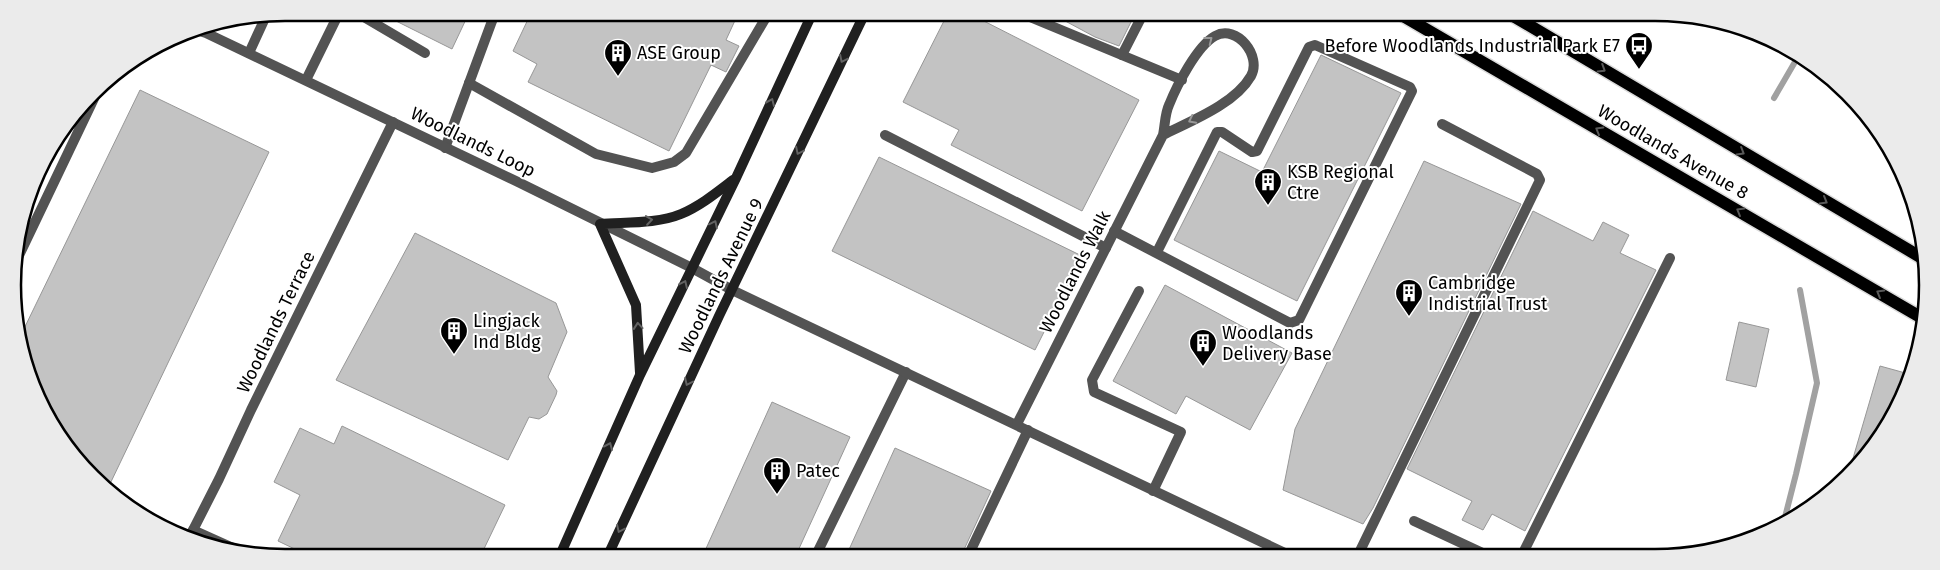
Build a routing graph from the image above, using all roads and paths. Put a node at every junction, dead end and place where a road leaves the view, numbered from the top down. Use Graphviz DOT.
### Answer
graph roads {
  1 [pos="335,21"];
  2 [pos="371,21"];
  3 [pos="492,21"];
  4 [pos="764,21"];
  5 [pos="809,21"];
  6 [pos="861,21"];
  7 [pos="1040,21"];
  8 [pos="1139,21"];
  9 [pos="1412,21"];
  10 [pos="1522,21"];
  11 [pos="263,23"];
  12 [pos="204,34"];
  13 [pos="249,53"];
  14 [pos="425,53"];
  15 [pos="1122,55"];
  16 [pos="306,80"];
  17 [pos="1182,80"];
  18 [pos="469,83"];
  19 [pos="89,109"];
  20 [pos="393,122"];
  21 [pos="1442,124"];
  22 [pos="885,135"];
  23 [pos="1163,135"];
  24 [pos="445,148"];
  25 [pos="736,178"];
  26 [pos="600,224"];
  27 [pos="1114,231"];
  28 [pos="25,243"];
  29 [pos="1106,248"];
  30 [pos="1157,252"];
  31 [pos="1916,255"];
  32 [pos="1670,258"];
  33 [pos="692,268"];
  34 [pos="732,290"];
  35 [pos="1139,291"];
  36 [pos="1916,315"];
  37 [pos="906,372"];
  38 [pos="640,375"];
  39 [pos="1016,424"];
  40 [pos="1028,430"];
  41 [pos="1153,491"];
  42 [pos="1414,521"];
  43 [pos="192,532"];
  44 [pos="562,549"];
  45 [pos="611,549"];
  46 [pos="819,549"];
  47 [pos="971,549"];
  48 [pos="1276,549"];
  49 [pos="1360,549"];
  50 [pos="1474,549"];
  51 [pos="1525,549"];
  1 -- 16 [label="street"];
  2 -- 14 [label="street"];
  3 -- 18 [label="street"];
  4 -- 18 [label="street"];
  25 -- 5 [label="main road, Woodlands Avenue 9, one-way"];
  6 -- 34 [label="main road, Woodlands Avenue 9, one-way"];
  7 -- 15 [label="street"];
  8 -- 15 [label="street"];
  36 -- 9 [label="main road, Woodlands Avenue 8, one-way"];
  10 -- 31 [label="main road, Woodlands Avenue 8, one-way"];
  11 -- 13 [label="street"];
  12 -- 13 [label="street, Woodlands Loop"];
  13 -- 16 [label="street, Woodlands Loop"];
  15 -- 17 [label="street"];
  16 -- 20 [label="street, Woodlands Loop"];
  17 -- 23 [label="street, Woodlands Walk"];
  17 -- 23 [label="street, Woodlands Walk, one-way"];
  18 -- 24 [label="street"];
  19 -- 28 [label="street"];
  20 -- 24 [label="street, Woodlands Loop"];
  20 -- 43 [label="street, Woodlands Terrace"];
  21 -- 49 [label="street"];
  22 -- 29 [label="street"];
  23 -- 27 [label="street, Woodlands Walk"];
  24 -- 26 [label="street, Woodlands Loop"];
  26 -- 25 [label="main road, one-way"];
  33 -- 25 [label="main road, Woodlands Avenue 9, one-way"];
  26 -- 33 [label="street, Woodlands Loop"];
  38 -- 26 [label="main road, one-way"];
  27 -- 29 [label="street, Woodlands Walk"];
  27 -- 30 [label="street"];
  29 -- 39 [label="street, Woodlands Walk"];
  30 -- 30 [label="street"];
  32 -- 51 [label="street"];
  33 -- 34 [label="street, Woodlands Loop"];
  38 -- 33 [label="main road, Woodlands Avenue 9, one-way"];
  34 -- 37 [label="street"];
  34 -- 45 [label="main road, Woodlands Avenue 9, one-way"];
  35 -- 41 [label="street"];
  37 -- 39 [label="street"];
  37 -- 46 [label="street"];
  44 -- 38 [label="main road, Woodlands Avenue 9, one-way"];
  39 -- 40 [label="street"];
  40 -- 41 [label="street"];
  40 -- 47 [label="street"];
  41 -- 48 [label="street"];
  42 -- 50 [label="street"];
}
